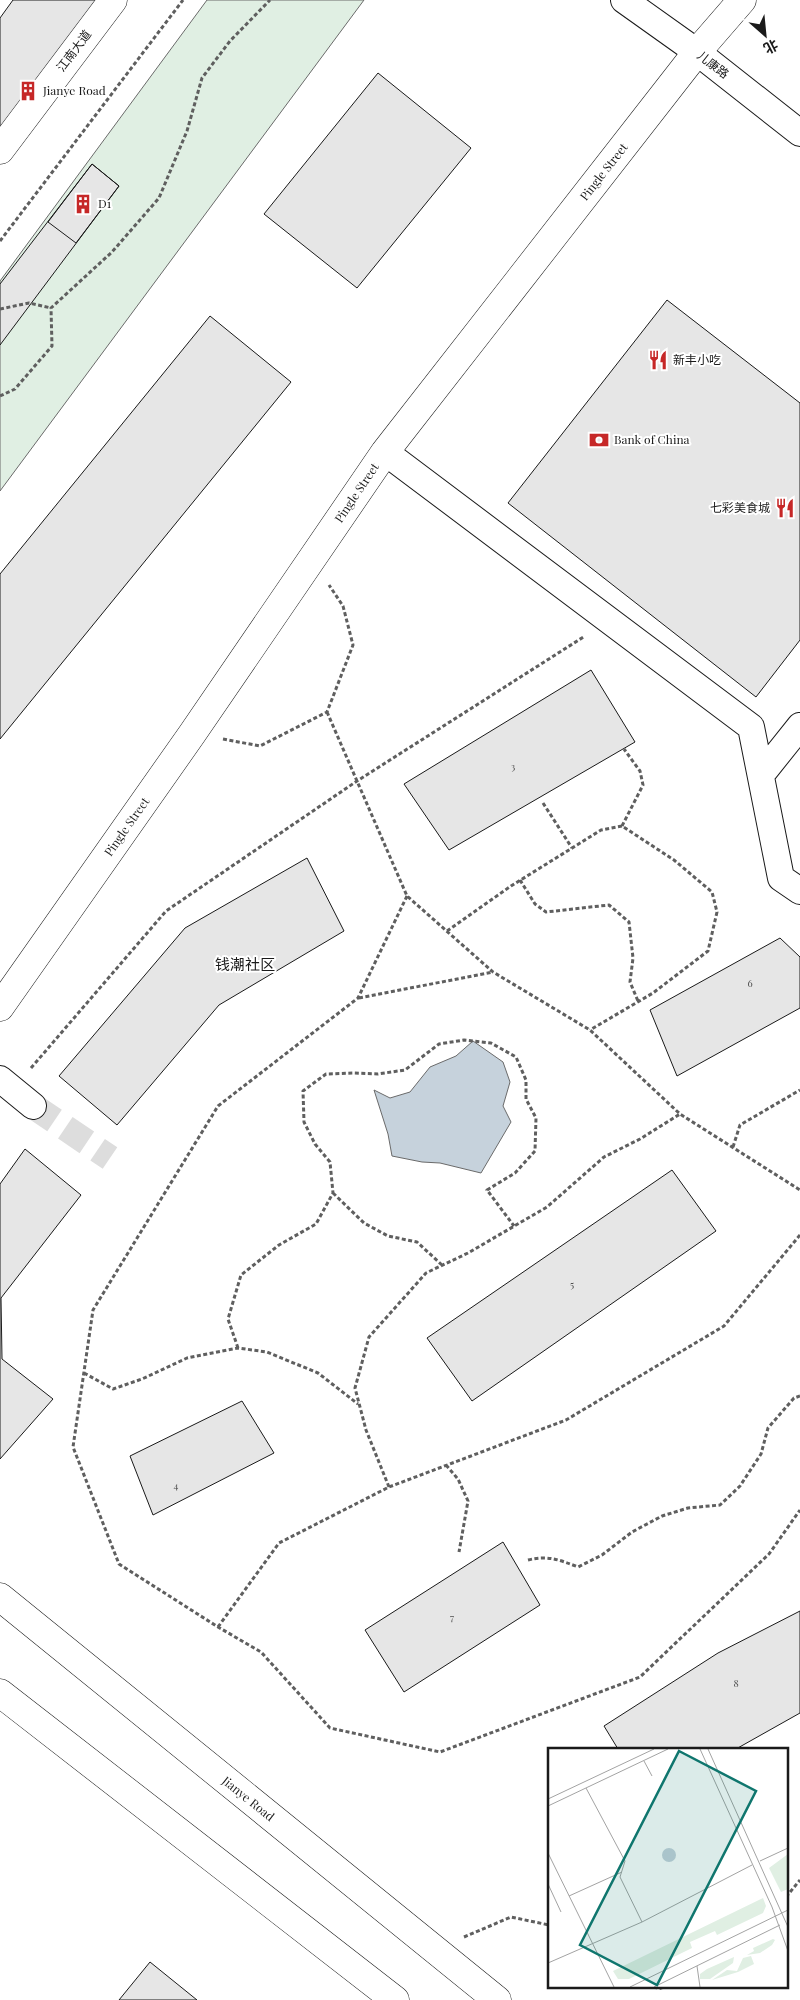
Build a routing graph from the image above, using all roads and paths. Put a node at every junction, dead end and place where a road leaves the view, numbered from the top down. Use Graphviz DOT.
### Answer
graph roads {
  1 [pos="113,0"];
  2 [pos="183,0"];
  3 [pos="270,0"];
  4 [pos="624,0"];
  5 [pos="742,0"];
  6 [pos="697,52"];
  7 [pos="800,132"];
  8 [pos="0,150"];
  9 [pos="0,242"];
  10 [pos="51,308"];
  11 [pos="0,309"];
  12 [pos="0,396"];
  13 [pos="385,452"];
  14 [pos="311,559"];
  15 [pos="609,620"];
  16 [pos="327,712"];
  17 [pos="800,726"];
  18 [pos="192,734"];
  19 [pos="624,749"];
  20 [pos="761,776"];
  21 [pos="357,781"];
  22 [pos="543,803"];
  23 [pos="622,826"];
  24 [pos="572,848"];
  25 [pos="520,880"];
  26 [pos="800,891"];
  27 [pos="407,896"];
  28 [pos="447,931"];
  29 [pos="493,972"];
  30 [pos="358,998"];
  31 [pos="638,1001"];
  32 [pos="0,1007"];
  33 [pos="590,1030"];
  34 [pos="6,1084"];
  35 [pos="800,1090"];
  36 [pos="33,1106"];
  37 [pos="680,1114"];
  38 [pos="733,1148"];
  39 [pos="800,1190"];
  40 [pos="333,1193"];
  41 [pos="514,1226"];
  42 [pos="800,1235"];
  43 [pos="442,1265"];
  44 [pos="238,1348"];
  45 [pos="84,1373"];
  46 [pos="800,1396"];
  47 [pos="359,1404"];
  48 [pos="446,1465"];
  49 [pos="389,1487"];
  50 [pos="800,1510"];
  51 [pos="459,1552"];
  52 [pos="528,1560"];
  53 [pos="0,1597"];
  54 [pos="218,1627"];
  55 [pos="0,1693"];
  56 [pos="800,1880"];
  57 [pos="788,1895"];
  58 [pos="548,1925"];
  59 [pos="434,1950"];
  60 [pos="395,2000"];
  61 [pos="497,2000"];
  1 -- 8 [label="main road, 江南大道"];
  2 -- 9 [label="path"];
  3 -- 10 [label="path"];
  4 -- 6 [label="street, 儿康路"];
  5 -- 6 [label="main road, Pingle Street"];
  6 -- 7 [label="street, 儿康路"];
  6 -- 13 [label="main road, Pingle Street"];
  10 -- 11 [label="path"];
  10 -- 12 [label="path"];
  13 -- 14 [label="main road, Pingle Street"];
  13 -- 15 [label="street"];
  14 -- 16 [label="path"];
  14 -- 18 [label="main road, Pingle Street"];
  15 -- 20 [label="street"];
  15 -- 21 [label="path"];
  16 -- 18 [label="path"];
  16 -- 21 [label="path"];
  17 -- 20 [label="street"];
  18 -- 32 [label="main road, Pingle Street"];
  19 -- 23 [label="path"];
  20 -- 26 [label="street"];
  21 -- 27 [label="path"];
  21 -- 34 [label="path"];
  22 -- 24 [label="path"];
  23 -- 24 [label="path"];
  23 -- 31 [label="path"];
  24 -- 25 [label="path"];
  25 -- 28 [label="path"];
  25 -- 31 [label="path"];
  27 -- 28 [label="path"];
  27 -- 30 [label="path"];
  28 -- 29 [label="path"];
  29 -- 30 [label="path"];
  29 -- 33 [label="path"];
  30 -- 45 [label="path"];
  31 -- 33 [label="path"];
  33 -- 37 [label="path"];
  34 -- 36 [label="street"];
  35 -- 38 [label="path"];
  37 -- 38 [label="path"];
  37 -- 41 [label="path"];
  38 -- 39 [label="path"];
  40 -- 41 [label="path"];
  40 -- 43 [label="path"];
  40 -- 44 [label="path"];
  41 -- 43 [label="path"];
  42 -- 48 [label="path"];
  43 -- 47 [label="path"];
  44 -- 45 [label="path"];
  44 -- 47 [label="path"];
  45 -- 54 [label="path"];
  46 -- 52 [label="path"];
  47 -- 49 [label="path"];
  48 -- 49 [label="path"];
  48 -- 51 [label="path"];
  49 -- 54 [label="path"];
  50 -- 54 [label="path"];
  53 -- 59 [label="main road, Jianye Road"];
  55 -- 60 [label="main road"];
  56 -- 57 [label="path"];
  58 -- 59 [label="path"];
  59 -- 61 [label="main road, Jianye Road"];
}
